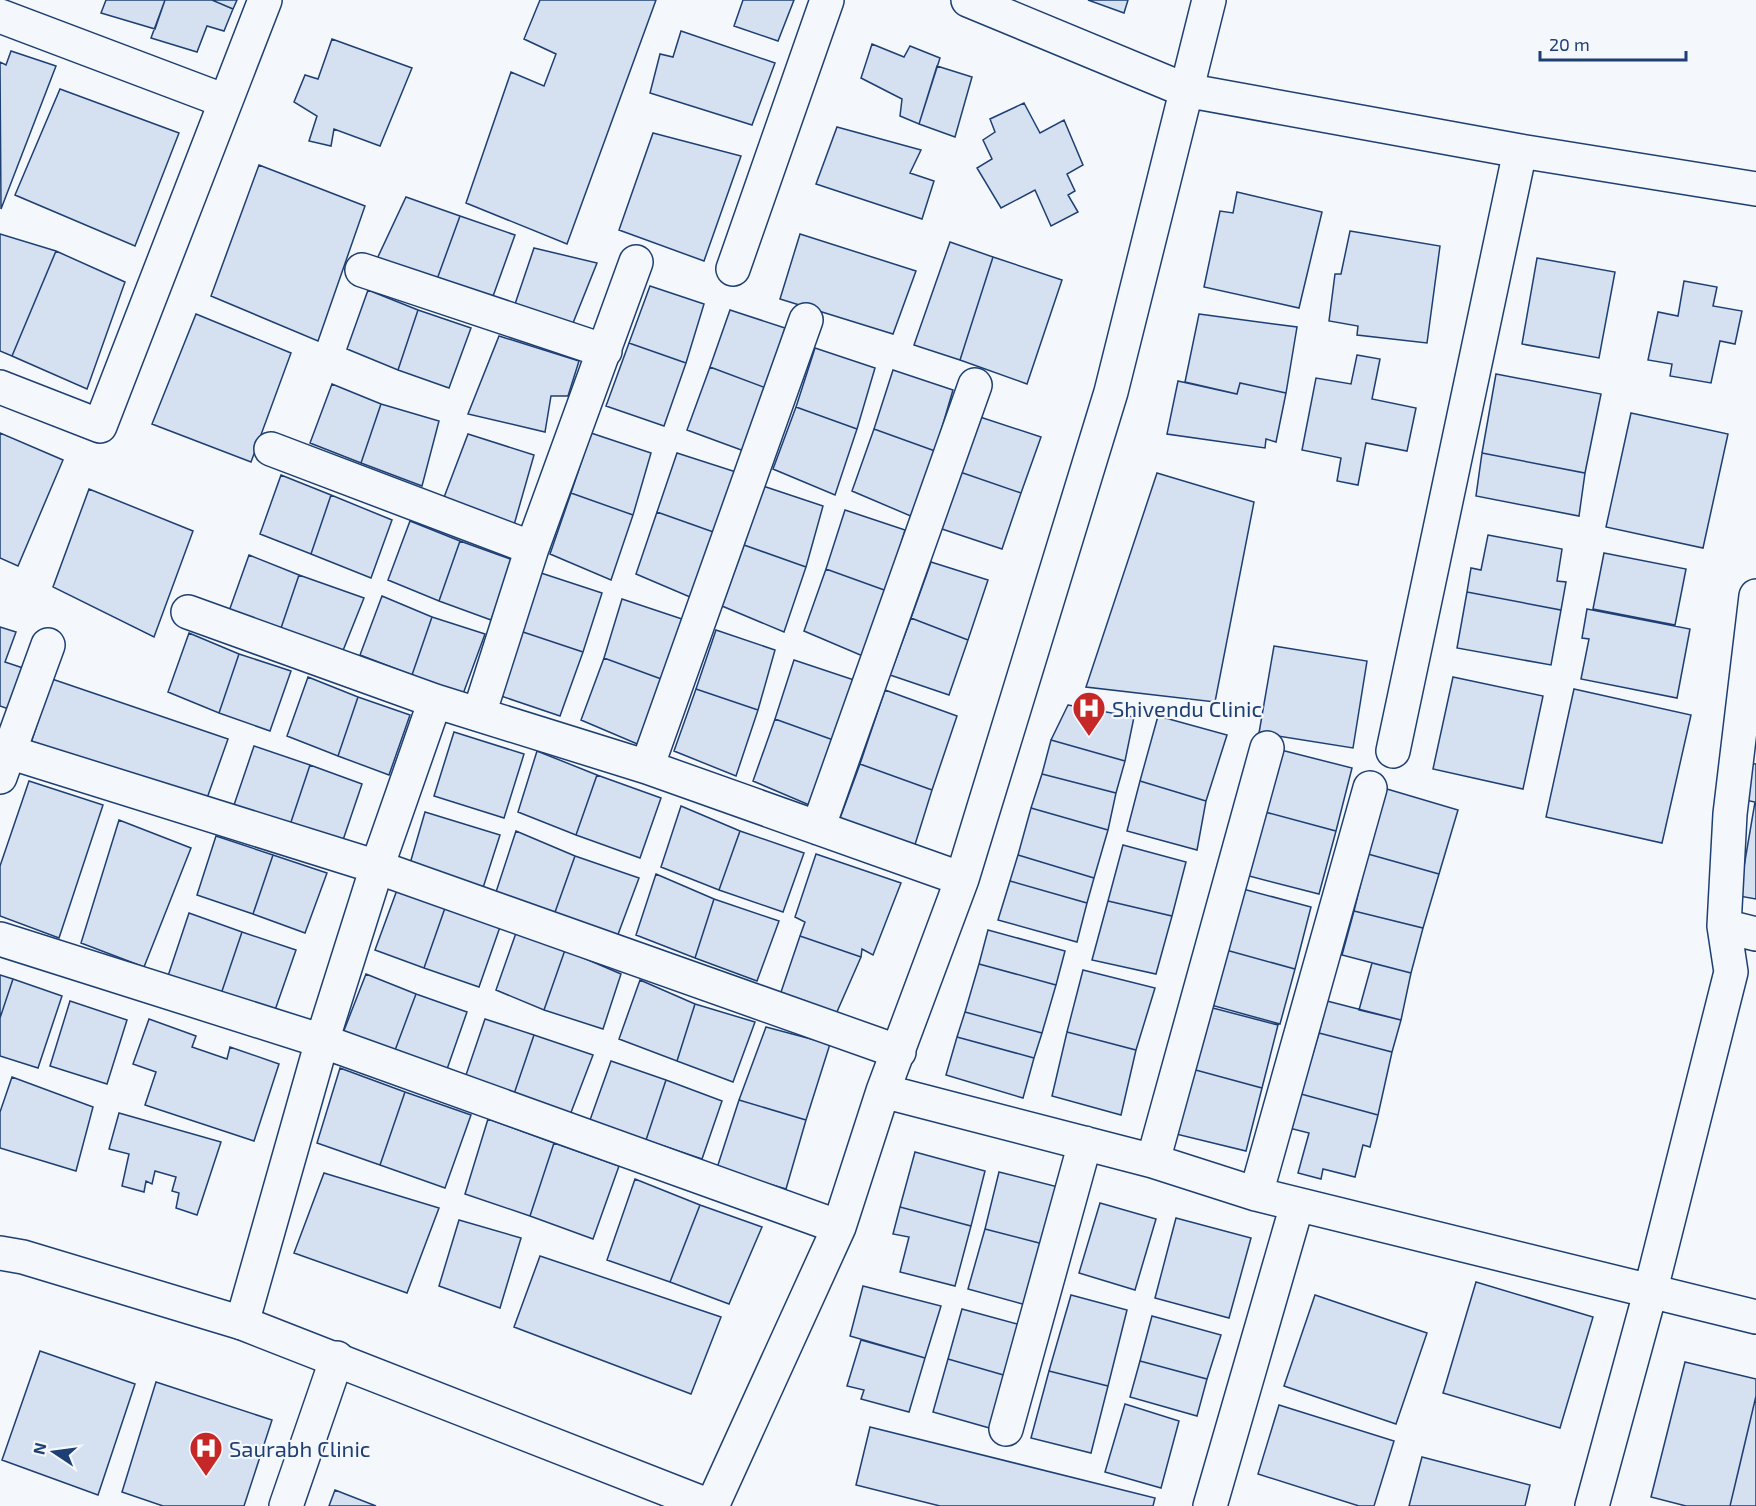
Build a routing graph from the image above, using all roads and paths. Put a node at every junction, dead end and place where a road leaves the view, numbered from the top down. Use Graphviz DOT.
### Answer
graph roads {
  1 [pos="265,0"];
  2 [pos="827,0"];
  3 [pos="968,0"];
  4 [pos="1209,0"];
  5 [pos="0,16"];
  6 [pos="1185,90"];
  7 [pos="225,101"];
  8 [pos="1520,151"];
  9 [pos="1756,189"];
  10 [pos="636,262"];
  11 [pos="733,268"];
  12 [pos="362,270"];
  13 [pos="806,320"];
  14 [pos="605,351"];
  15 [pos="975,385"];
  16 [pos="0,387"];
  17 [pos="271,449"];
  18 [pos="532,548"];
  19 [pos="1756,596"];
  20 [pos="188,612"];
  21 [pos="48,645"];
  22 [pos="435,701"];
  23 [pos="479,714"];
  24 [pos="1267,748"];
  25 [pos="1393,751"];
  26 [pos="5,765"];
  27 [pos="647,767"];
  28 [pos="1370,788"];
  29 [pos="818,828"];
  30 [pos="377,867"];
  31 [pos="962,879"];
  32 [pos="1724,926"];
  33 [pos="1756,934"];
  34 [pos="0,939"];
  35 [pos="322,1041"];
  36 [pos="899,1052"];
  37 [pos="883,1091"];
  38 [pos="1085,1143"];
  39 [pos="1153,1161"];
  40 [pos="1256,1194"];
  41 [pos="1297,1205"];
  42 [pos="839,1227"];
  43 [pos="0,1253"];
  44 [pos="1650,1293"];
  45 [pos="1756,1317"];
  46 [pos="242,1323"];
  47 [pos="338,1358"];
  48 [pos="1006,1429"];
  49 [pos="286,1506"];
  50 [pos="711,1506"];
  51 [pos="1210,1506"];
  52 [pos="1592,1506"];
  1 -- 7 [label="street"];
  2 -- 11 [label="street"];
  3 -- 6 [label="street"];
  4 -- 6 [label="street"];
  5 -- 7 [label="street"];
  6 -- 8 [label="street"];
  6 -- 31 [label="street"];
  7 -- 16 [label="street"];
  8 -- 9 [label="street"];
  8 -- 25 [label="street"];
  10 -- 14 [label="street"];
  12 -- 14 [label="street"];
  13 -- 27 [label="street"];
  14 -- 18 [label="street"];
  15 -- 29 [label="street"];
  17 -- 18 [label="street"];
  18 -- 23 [label="street"];
  19 -- 32 [label="street"];
  20 -- 22 [label="street"];
  21 -- 26 [label="street"];
  22 -- 23 [label="street"];
  22 -- 30 [label="street"];
  23 -- 27 [label="street"];
  24 -- 39 [label="street"];
  26 -- 30 [label="street"];
  27 -- 29 [label="street"];
  28 -- 40 [label="street"];
  29 -- 31 [label="street"];
  30 -- 35 [label="street"];
  30 -- 36 [label="street"];
  31 -- 36 [label="street"];
  32 -- 33 [label="street"];
  32 -- 44 [label="street"];
  34 -- 35 [label="street"];
  35 -- 42 [label="street"];
  35 -- 46 [label="street"];
  36 -- 37 [label="street"];
  37 -- 38 [label="street"];
  37 -- 42 [label="street"];
  38 -- 39 [label="street"];
  38 -- 48 [label="street"];
  39 -- 40 [label="street"];
  40 -- 41 [label="street"];
  41 -- 44 [label="street"];
  41 -- 51 [label="street"];
  42 -- 50 [label="street"];
  43 -- 46 [label="street"];
  44 -- 45 [label="street"];
  44 -- 52 [label="street"];
  46 -- 47 [label="street"];
  47 -- 49 [label="street"];
  47 -- 50 [label="street"];
}
